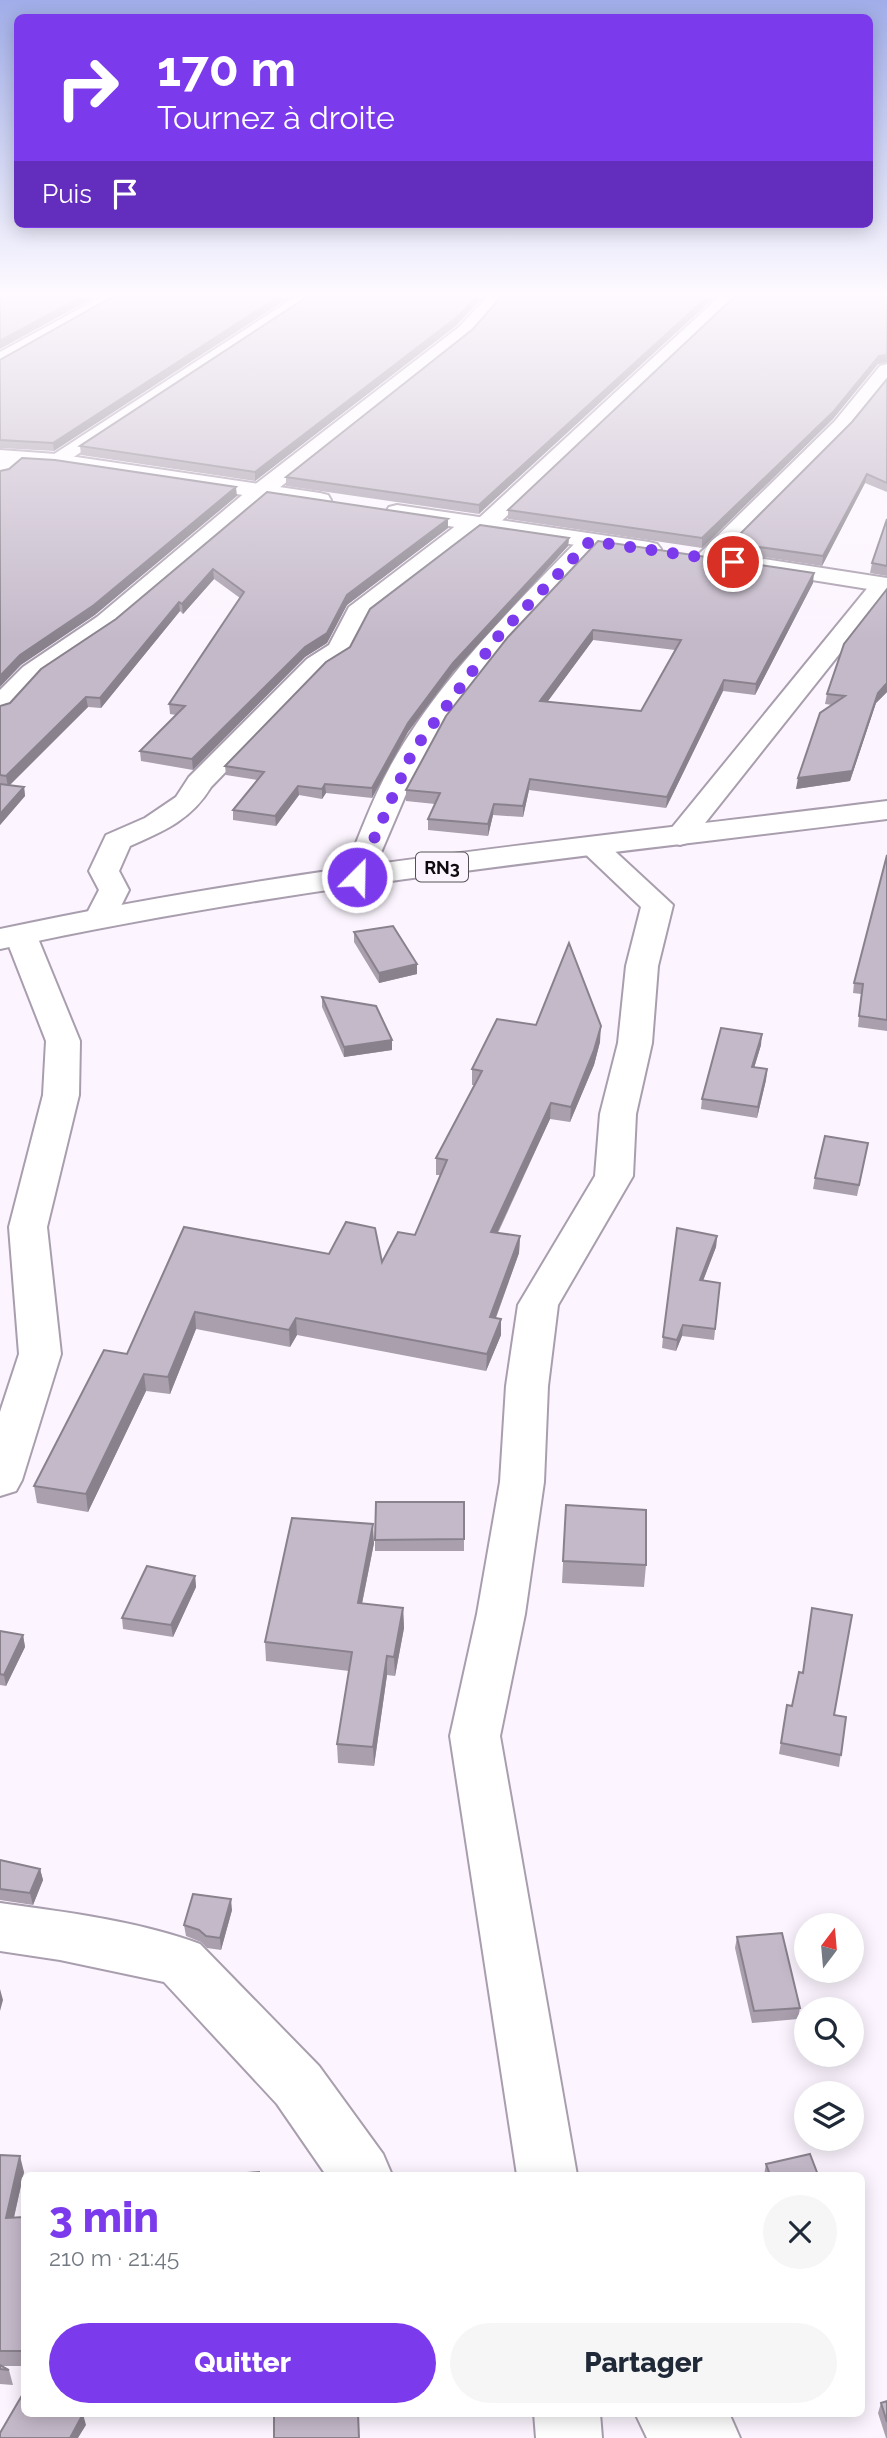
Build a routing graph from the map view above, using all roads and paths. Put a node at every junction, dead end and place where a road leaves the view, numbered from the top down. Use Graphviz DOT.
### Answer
graph roads {
  1 [pos="132,411"];
  2 [pos="363,411"];
  3 [pos="605,411"];
  4 [pos="854,411"];
  5 [pos="9,458"];
  6 [pos="56,460"];
  7 [pos="0,471"];
  8 [pos="261,491"];
  9 [pos="341,503"];
  10 [pos="381,509"];
  11 [pos="479,524"];
  12 [pos="590,541"];
  13 [pos="708,558"];
  14 [pos="884,585"];
  15 [pos="0,706"];
  16 [pos="886,811"];
  17 [pos="680,836"];
  18 [pos="596,849"];
  19 [pos="357,877"];
  20 [pos="102,917"];
  21 [pos="11,938"];
  22 [pos="0,1480"];
  23 [pos="0,1927"];
  24 [pos="360,2172"];
  25 [pos="547,2172"];
  26 [pos="567,2417"];
  27 [pos="674,2417"];
  28 [pos="569,2438"];
  29 [pos="707,2438"];
  1 -- 6 [label="main road"];
  2 -- 8 [label="main road"];
  3 -- 11 [label="main road"];
  4 -- 13 [label="main road"];
  5 -- 6 [label="main road"];
  5 -- 7 [label="main road"];
  6 -- 8 [label="main road"];
  8 -- 9 [label="main road"];
  8 -- 15 [label="main road"];
  10 -- 11 [label="main road"];
  11 -- 12 [label="main road"];
  11 -- 20 [label="main road"];
  12 -- 13 [label="main road"];
  12 -- 19 [label="main road"];
  13 -- 14 [label="main road"];
  14 -- 17 [label="main road"];
  16 -- 17 [label="main road, RN3"];
  17 -- 18 [label="main road, RN3"];
  18 -- 19 [label="main road, RN3"];
  18 -- 25 [label="main road"];
  19 -- 20 [label="main road, RN3"];
  20 -- 21 [label="main road, RN3"];
  21 -- 22 [label="main road"];
  23 -- 24 [label="main road"];
  26 -- 28 [label="main road"];
  27 -- 29 [label="main road"];
}
